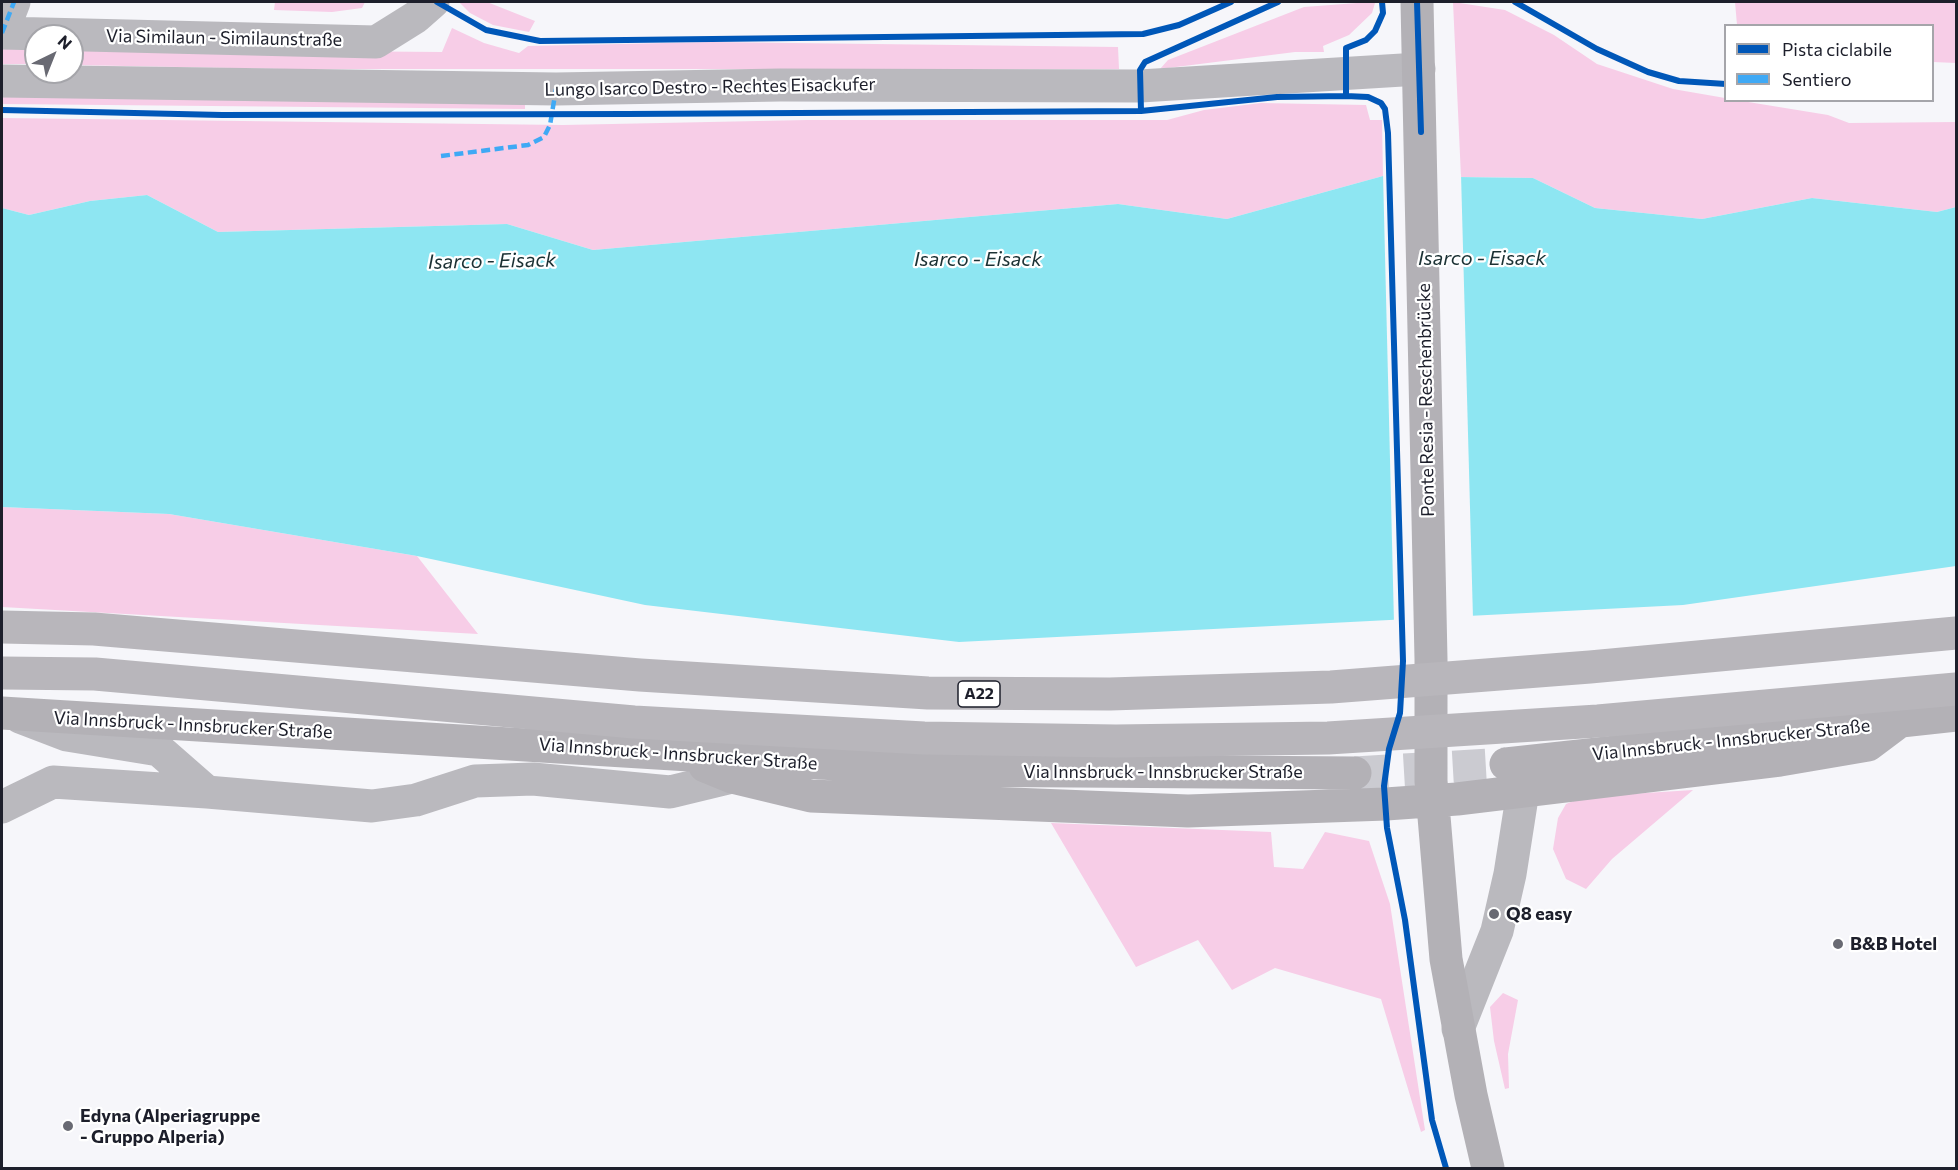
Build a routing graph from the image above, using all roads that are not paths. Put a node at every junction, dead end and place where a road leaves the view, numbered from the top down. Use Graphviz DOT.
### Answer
graph roads {
  1 [pos="14,2"];
  2 [pos="433,2"];
  3 [pos="1417,2"];
  4 [pos="2,33"];
  5 [pos="1419,69"];
  6 [pos="2,81"];
  7 [pos="2,627"];
  8 [pos="1956,633"];
  9 [pos="2,673"];
  10 [pos="1956,688"];
  11 [pos="7,714"];
  12 [pos="1956,715"];
  13 [pos="673,753"];
  14 [pos="1355,773"];
  15 [pos="732,777"];
  16 [pos="1515,777"];
  17 [pos="207,792"];
  18 [pos="1433,800"];
  19 [pos="2,807"];
  20 [pos="1458,1029"];
  21 [pos="1488,1168"];
  1 -- 4 [label="street"];
  2 -- 4 [label="street, Via Similaun - Similaunstraße"];
  3 -- 5 [label="main road, Ponte Resia - Reschenbrücke"];
  5 -- 6 [label="street, Lungo Isarco Destro - Rechtes Eisackufer"];
  5 -- 18 [label="main road, Ponte Resia - Reschenbrücke"];
  7 -- 8 [label="highway, A22, bridge"];
  9 -- 10 [label="highway, bridge"];
  11 -- 13 [label="main road, Via Innsbruck - Innsbrucker Straße"];
  11 -- 17 [label="street"];
  12 -- 16 [label="main road"];
  13 -- 14 [label="main road, Via Innsbruck - Innsbrucker Straße"];
  13 -- 15 [label="main road"];
  15 -- 17 [label="street"];
  15 -- 18 [label="main road"];
  16 -- 18 [label="main road"];
  16 -- 20 [label="street"];
  17 -- 19 [label="street"];
  18 -- 20 [label="main road, Ponte Resia - Reschenbrücke"];
  20 -- 21 [label="main road, Ponte Resia - Reschenbrücke"];
}
